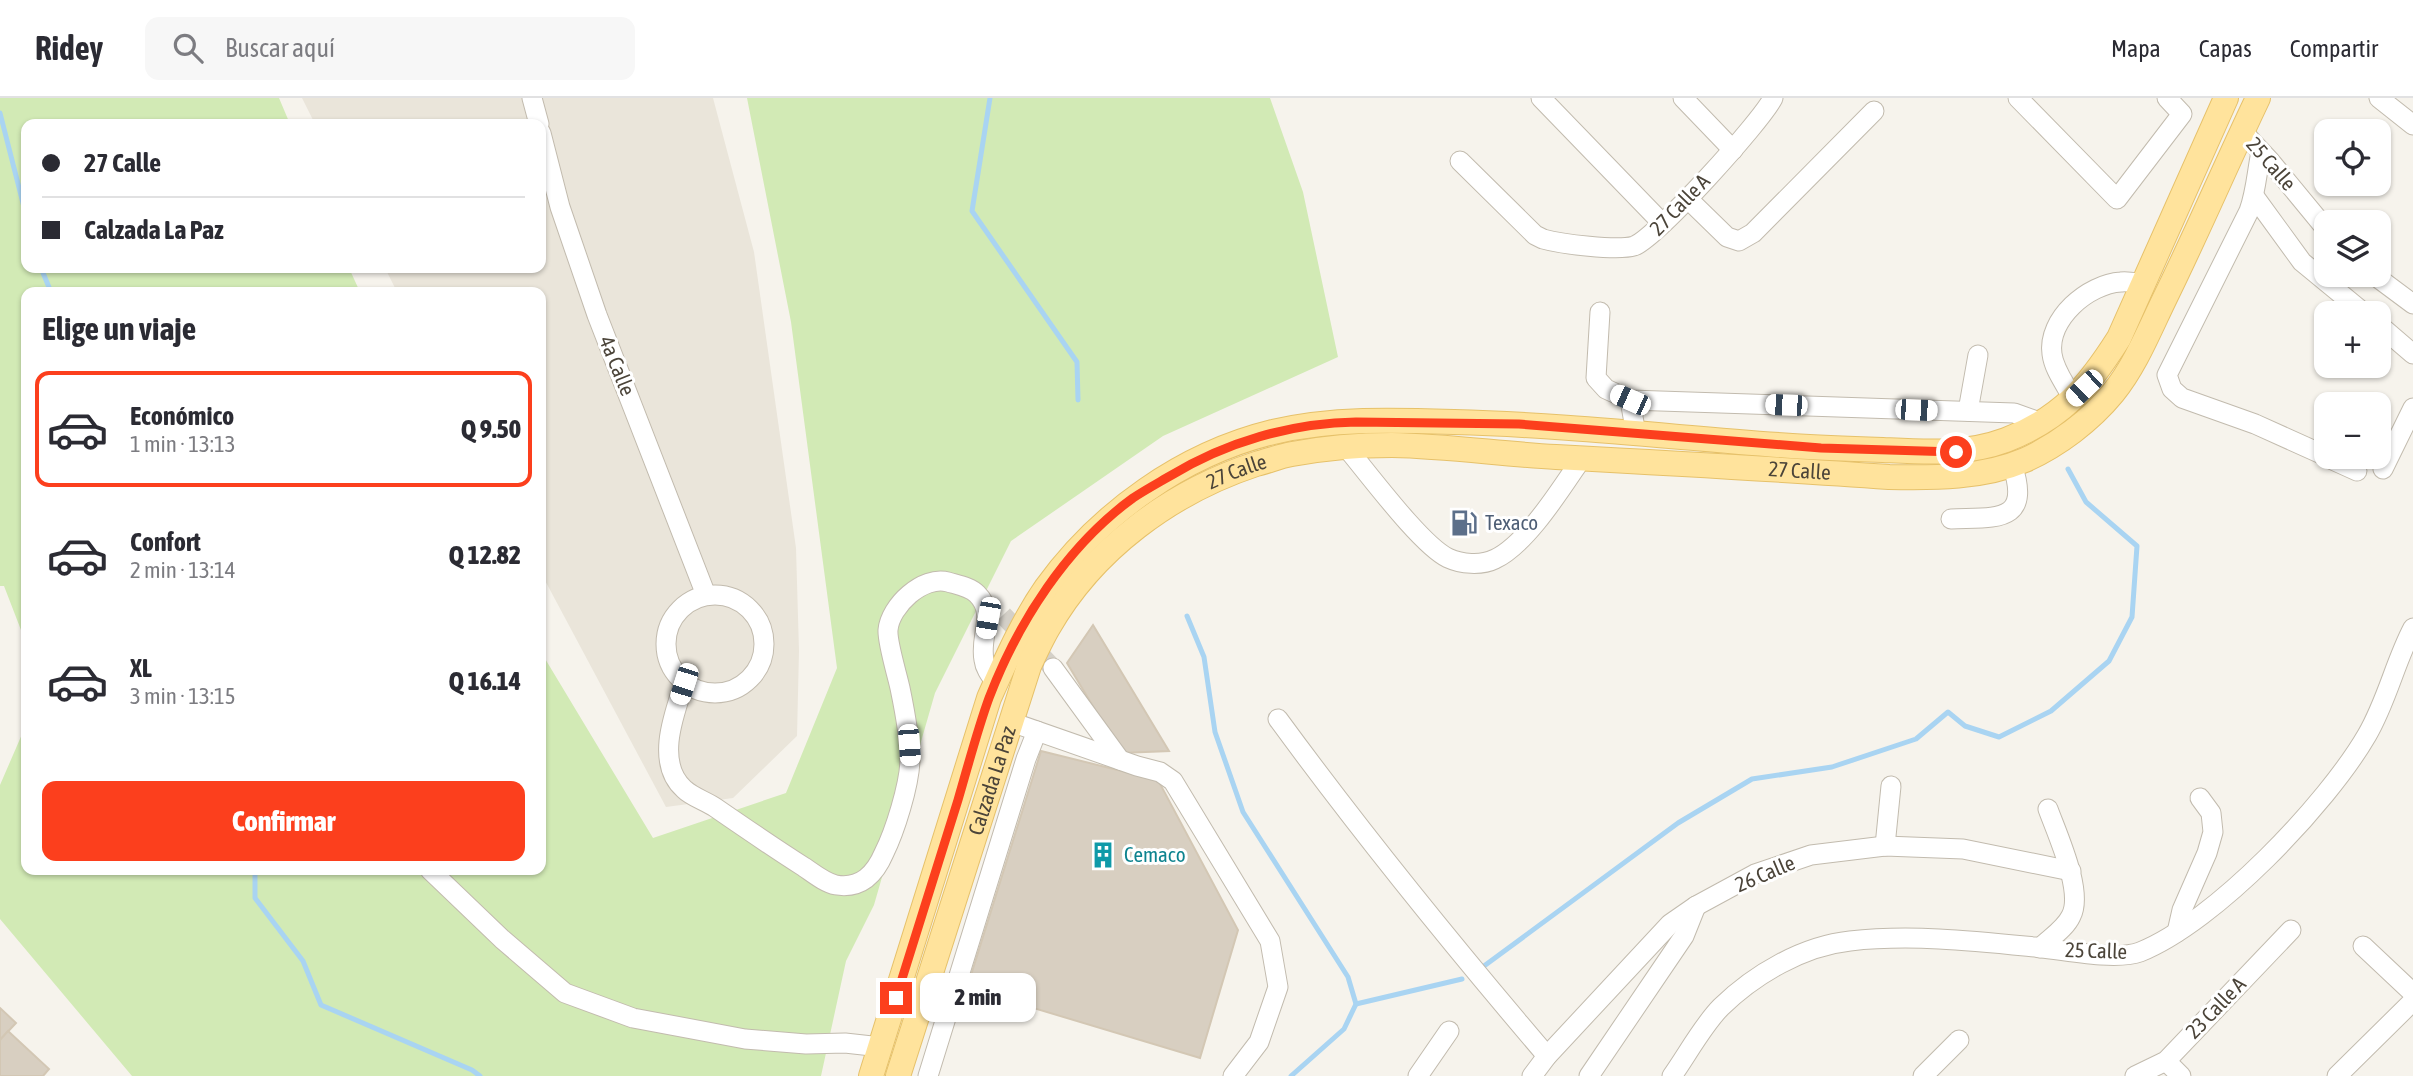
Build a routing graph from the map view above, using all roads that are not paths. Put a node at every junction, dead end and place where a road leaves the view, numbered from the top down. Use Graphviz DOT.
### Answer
graph roads {
  1 [pos="532,98"];
  2 [pos="1541,98"];
  3 [pos="1683,98"];
  4 [pos="1773,98"];
  5 [pos="2018,98"];
  6 [pos="2167,98"];
  7 [pos="2226,98"];
  8 [pos="2237,98"];
  9 [pos="2258,98"];
  10 [pos="2379,98"];
  11 [pos="1874,111"];
  12 [pos="538,119"];
  13 [pos="2413,125"];
  14 [pos="2242,131"];
  15 [pos="1733,149"];
  16 [pos="2261,152"];
  17 [pos="546,153"];
  18 [pos="1460,161"];
  19 [pos="2254,196"];
  20 [pos="1687,198"];
  21 [pos="2314,215"];
  22 [pos="1662,223"];
  23 [pos="2143,284"];
  24 [pos="2390,287"];
  25 [pos="2349,301"];
  26 [pos="2413,304"];
  27 [pos="1600,312"];
  28 [pos="2391,335"];
  29 [pos="2413,354"];
  30 [pos="1978,355"];
  31 [pos="2073,399"];
  32 [pos="1630,400"];
  33 [pos="2413,408"];
  34 [pos="1968,411"];
  35 [pos="2042,423"];
  36 [pos="1636,434"];
  37 [pos="1346,447"];
  38 [pos="2391,451"];
  39 [pos="2314,452"];
  40 [pos="1582,458"];
  41 [pos="2012,464"];
  42 [pos="2353,469"];
  43 [pos="2357,471"];
  44 [pos="1140,508"];
  45 [pos="1951,519"];
  46 [pos="706,595"];
  47 [pos="2413,628"];
  48 [pos="1053,668"];
  49 [pos="996,683"];
  50 [pos="684,684"];
  51 [pos="1278,719"];
  52 [pos="1011,722"];
  53 [pos="1037,731"];
  54 [pos="1120,760"];
  55 [pos="1891,786"];
  56 [pos="2200,798"];
  57 [pos="2048,809"];
  58 [pos="1885,846"];
  59 [pos="2071,871"];
  60 [pos="435,875"];
  61 [pos="1696,906"];
  62 [pos="2291,930"];
  63 [pos="2178,932"];
  64 [pos="2363,946"];
  65 [pos="2040,948"];
  66 [pos="2413,993"];
  67 [pos="2413,1001"];
  68 [pos="914,1024"];
  69 [pos="1449,1031"];
  70 [pos="940,1033"];
  71 [pos="1959,1040"];
  72 [pos="881,1048"];
  73 [pos="1547,1056"];
  74 [pos="2166,1061"];
  75 [pos="904,1074"];
  76 [pos="872,1076"];
  77 [pos="928,1076"];
  78 [pos="1233,1076"];
  79 [pos="1418,1076"];
  80 [pos="1532,1076"];
  81 [pos="1589,1076"];
  82 [pos="1672,1076"];
  83 [pos="1923,1076"];
  84 [pos="2135,1076"];
  85 [pos="2181,1076"];
  86 [pos="2337,1076"];
  1 -- 12 [label="street"];
  2 -- 22 [label="street"];
  3 -- 15 [label="street"];
  4 -- 15 [label="street, 27 Calle A"];
  5 -- 6 [label="street"];
  7 -- 23 [label="main road, 27 Calle"];
  8 -- 14 [label="main road"];
  9 -- 14 [label="main road, 27 Calle"];
  10 -- 13 [label="street"];
  11 -- 20 [label="street"];
  14 -- 16 [label="street, 25 Calle"];
  14 -- 41 [label="main road, 27 Calle"];
  15 -- 20 [label="street, 27 Calle A"];
  16 -- 19 [label="street"];
  16 -- 21 [label="street, 25 Calle"];
  17 -- 46 [label="street, 4a Calle"];
  18 -- 22 [label="street, 27 Calle A"];
  19 -- 25 [label="street"];
  19 -- 39 [label="street"];
  20 -- 22 [label="street, 27 Calle A"];
  23 -- 31 [label="main road, 27 Calle"];
  23 -- 31 [label="street"];
  24 -- 26 [label="street"];
  27 -- 32 [label="street"];
  28 -- 29 [label="street"];
  30 -- 34 [label="street"];
  31 -- 35 [label="main road, 27 Calle"];
  32 -- 34 [label="street"];
  32 -- 36 [label="street"];
  33 -- 38 [label="street"];
  34 -- 35 [label="street"];
  35 -- 36 [label="main road, 27 Calle"];
  36 -- 44 [label="main road, 27 Calle"];
  37 -- 40 [label="main road, 27 Calle"];
  37 -- 40 [label="street"];
  37 -- 44 [label="main road, 27 Calle"];
  40 -- 41 [label="main road, 27 Calle"];
  41 -- 45 [label="street"];
  42 -- 43 [label="street"];
  44 -- 49 [label="main road, Calzada La Paz"];
  44 -- 52 [label="main road, Calzada La Paz"];
  46 -- 50 [label="street"];
  46 -- 50 [label="street"];
  47 -- 63 [label="street, 25 Calle"];
  48 -- 54 [label="street"];
  49 -- 50 [label="street"];
  49 -- 72 [label="main road, Calzada La Paz"];
  51 -- 73 [label="street"];
  52 -- 53 [label="street"];
  52 -- 68 [label="main road, Calzada La Paz"];
  53 -- 54 [label="street"];
  53 -- 70 [label="street"];
  54 -- 78 [label="street"];
  55 -- 58 [label="street"];
  56 -- 63 [label="street"];
  57 -- 59 [label="street"];
  58 -- 59 [label="street, 26 Calle"];
  58 -- 61 [label="street, 26 Calle"];
  59 -- 65 [label="street"];
  60 -- 72 [label="street"];
  61 -- 73 [label="street, 26 Calle"];
  61 -- 81 [label="street"];
  62 -- 74 [label="street, 23 Calle A"];
  63 -- 65 [label="street, 25 Calle"];
  64 -- 66 [label="street"];
  65 -- 82 [label="street, 25 Calle"];
  67 -- 86 [label="street"];
  68 -- 70 [label="street"];
  68 -- 75 [label="main road, Calzada La Paz"];
  69 -- 79 [label="street"];
  70 -- 77 [label="street"];
  71 -- 83 [label="street"];
  72 -- 76 [label="main road, Calzada La Paz"];
  73 -- 80 [label="street, 26 Calle"];
  74 -- 84 [label="street, 23 Calle A"];
  74 -- 85 [label="street"];
}
